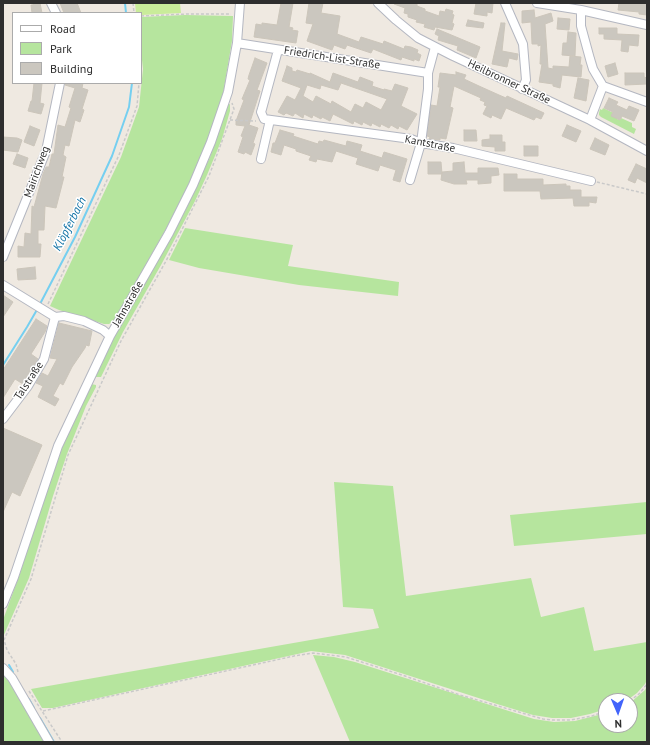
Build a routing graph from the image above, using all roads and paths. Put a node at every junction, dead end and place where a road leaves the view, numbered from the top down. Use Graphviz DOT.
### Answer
graph roads {
  1 [pos="51,3"];
  2 [pos="240,3"];
  3 [pos="378,3"];
  4 [pos="505,3"];
  5 [pos="537,3"];
  6 [pos="581,10"];
  7 [pos="56,12"];
  8 [pos="239,14"];
  9 [pos="142,16"];
  10 [pos="647,25"];
  11 [pos="237,43"];
  12 [pos="435,48"];
  13 [pos="278,50"];
  14 [pos="428,73"];
  15 [pos="60,84"];
  16 [pos="139,84"];
  17 [pos="602,86"];
  18 [pos="522,89"];
  19 [pos="228,92"];
  20 [pos="647,102"];
  21 [pos="266,119"];
  22 [pos="230,120"];
  23 [pos="590,120"];
  24 [pos="421,143"];
  25 [pos="647,152"];
  26 [pos="261,159"];
  27 [pos="410,180"];
  28 [pos="592,181"];
  29 [pos="647,194"];
  30 [pos="3,258"];
  31 [pos="3,285"];
  32 [pos="43,309"];
  33 [pos="55,317"];
  34 [pos="110,336"];
  35 [pos="4,420"];
  36 [pos="3,604"];
  37 [pos="3,640"];
  38 [pos="3,668"];
  39 [pos="19,676"];
  40 [pos="647,684"];
  41 [pos="28,688"];
  42 [pos="638,695"];
  43 [pos="43,711"];
  44 [pos="33,714"];
  45 [pos="598,714"];
  46 [pos="49,742"];
  47 [pos="62,742"];
  1 -- 7 [label="street"];
  2 -- 8 [label="street, Jahnstraße"];
  3 -- 12 [label="street, Heilbronner Straße"];
  4 -- 18 [label="street"];
  5 -- 6 [label="street"];
  6 -- 10 [label="street"];
  6 -- 17 [label="street"];
  8 -- 9 [label="path"];
  8 -- 11 [label="street, Jahnstraße"];
  11 -- 13 [label="street, Friedrich-List-Straße"];
  11 -- 19 [label="street, Jahnstraße"];
  12 -- 14 [label="street"];
  12 -- 18 [label="street, Heilbronner Straße"];
  13 -- 14 [label="street, Friedrich-List-Straße"];
  13 -- 21 [label="street"];
  14 -- 24 [label="street"];
  15 -- 30 [label="street, Mairichweg"];
  16 -- 32 [label="path"];
  17 -- 20 [label="street"];
  17 -- 23 [label="street"];
  18 -- 23 [label="street, Heilbronner Straße"];
  19 -- 22 [label="path"];
  19 -- 34 [label="street, Jahnstraße"];
  21 -- 22 [label="path"];
  21 -- 24 [label="street, Kantstraße"];
  21 -- 26 [label="street"];
  22 -- 37 [label="path"];
  23 -- 25 [label="street, Heilbronner Straße"];
  24 -- 27 [label="street"];
  24 -- 28 [label="street, Kantstraße"];
  28 -- 29 [label="path"];
  31 -- 32 [label="street"];
  32 -- 33 [label="street"];
  33 -- 34 [label="street"];
  33 -- 35 [label="street, Talstraße"];
  34 -- 36 [label="street, Jahnstraße"];
  37 -- 39 [label="path"];
  38 -- 44 [label="street"];
  40 -- 42 [label="path"];
  41 -- 43 [label="path"];
  43 -- 44 [label="path"];
  43 -- 45 [label="path"];
  43 -- 47 [label="path"];
  44 -- 46 [label="street"];
}
